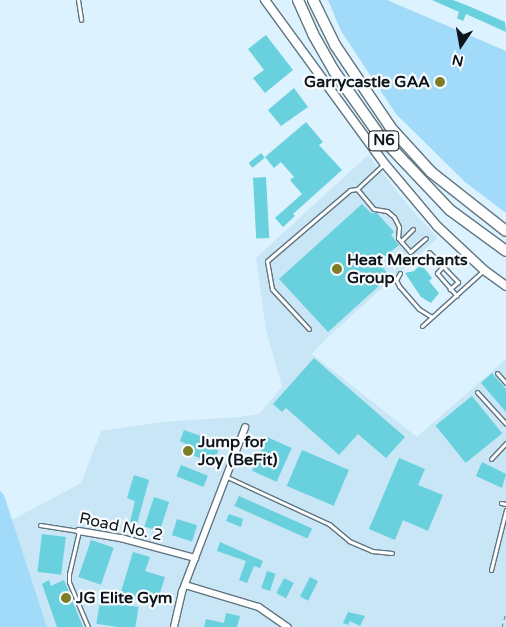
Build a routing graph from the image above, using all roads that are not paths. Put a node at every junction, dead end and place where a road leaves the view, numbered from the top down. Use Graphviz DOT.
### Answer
graph roads {
  1 [pos="78,0"];
  2 [pos="265,0"];
  3 [pos="298,0"];
  4 [pos="313,0"];
  5 [pos="81,20"];
  6 [pos="384,163"];
  7 [pos="357,189"];
  8 [pos="413,229"];
  9 [pos="506,230"];
  10 [pos="426,238"];
  11 [pos="400,241"];
  12 [pos="429,252"];
  13 [pos="506,252"];
  14 [pos="442,266"];
  15 [pos="484,270"];
  16 [pos="400,273"];
  17 [pos="506,286"];
  18 [pos="450,290"];
  19 [pos="456,296"];
  20 [pos="432,317"];
  21 [pos="422,326"];
  22 [pos="309,329"];
  23 [pos="498,373"];
  24 [pos="506,382"];
  25 [pos="477,392"];
  26 [pos="506,424"];
  27 [pos="245,428"];
  28 [pos="506,443"];
  29 [pos="491,459"];
  30 [pos="225,475"];
  31 [pos="501,503"];
  32 [pos="506,504"];
  33 [pos="506,510"];
  34 [pos="40,525"];
  35 [pos="79,531"];
  36 [pos="392,553"];
  37 [pos="195,558"];
  38 [pos="491,570"];
  39 [pos="185,585"];
  40 [pos="88,627"];
  41 [pos="174,627"];
  42 [pos="288,627"];
  1 -- 5 [label="lane"];
  2 -- 6 [label="street"];
  3 -- 13 [label="highway, N6"];
  4 -- 9 [label="highway, N6"];
  6 -- 7 [label="lane"];
  6 -- 15 [label="street"];
  7 -- 11 [label="lane"];
  7 -- 22 [label="lane"];
  8 -- 11 [label="lane"];
  10 -- 11 [label="lane"];
  12 -- 14 [label="lane"];
  14 -- 18 [label="lane"];
  14 -- 18 [label="lane"];
  15 -- 17 [label="street"];
  15 -- 19 [label="lane"];
  16 -- 20 [label="lane"];
  18 -- 19 [label="lane"];
  19 -- 20 [label="lane"];
  20 -- 21 [label="lane"];
  23 -- 24 [label="lane"];
  25 -- 26 [label="lane"];
  27 -- 30 [label="street"];
  28 -- 29 [label="lane"];
  30 -- 36 [label="lane"];
  30 -- 37 [label="street"];
  31 -- 32 [label="lane"];
  33 -- 38 [label="lane"];
  34 -- 35 [label="lane, Road No. 2"];
  35 -- 37 [label="street, Road No. 2"];
  35 -- 40 [label="lane"];
  37 -- 39 [label="street"];
  39 -- 41 [label="street"];
  39 -- 42 [label="street"];
}
